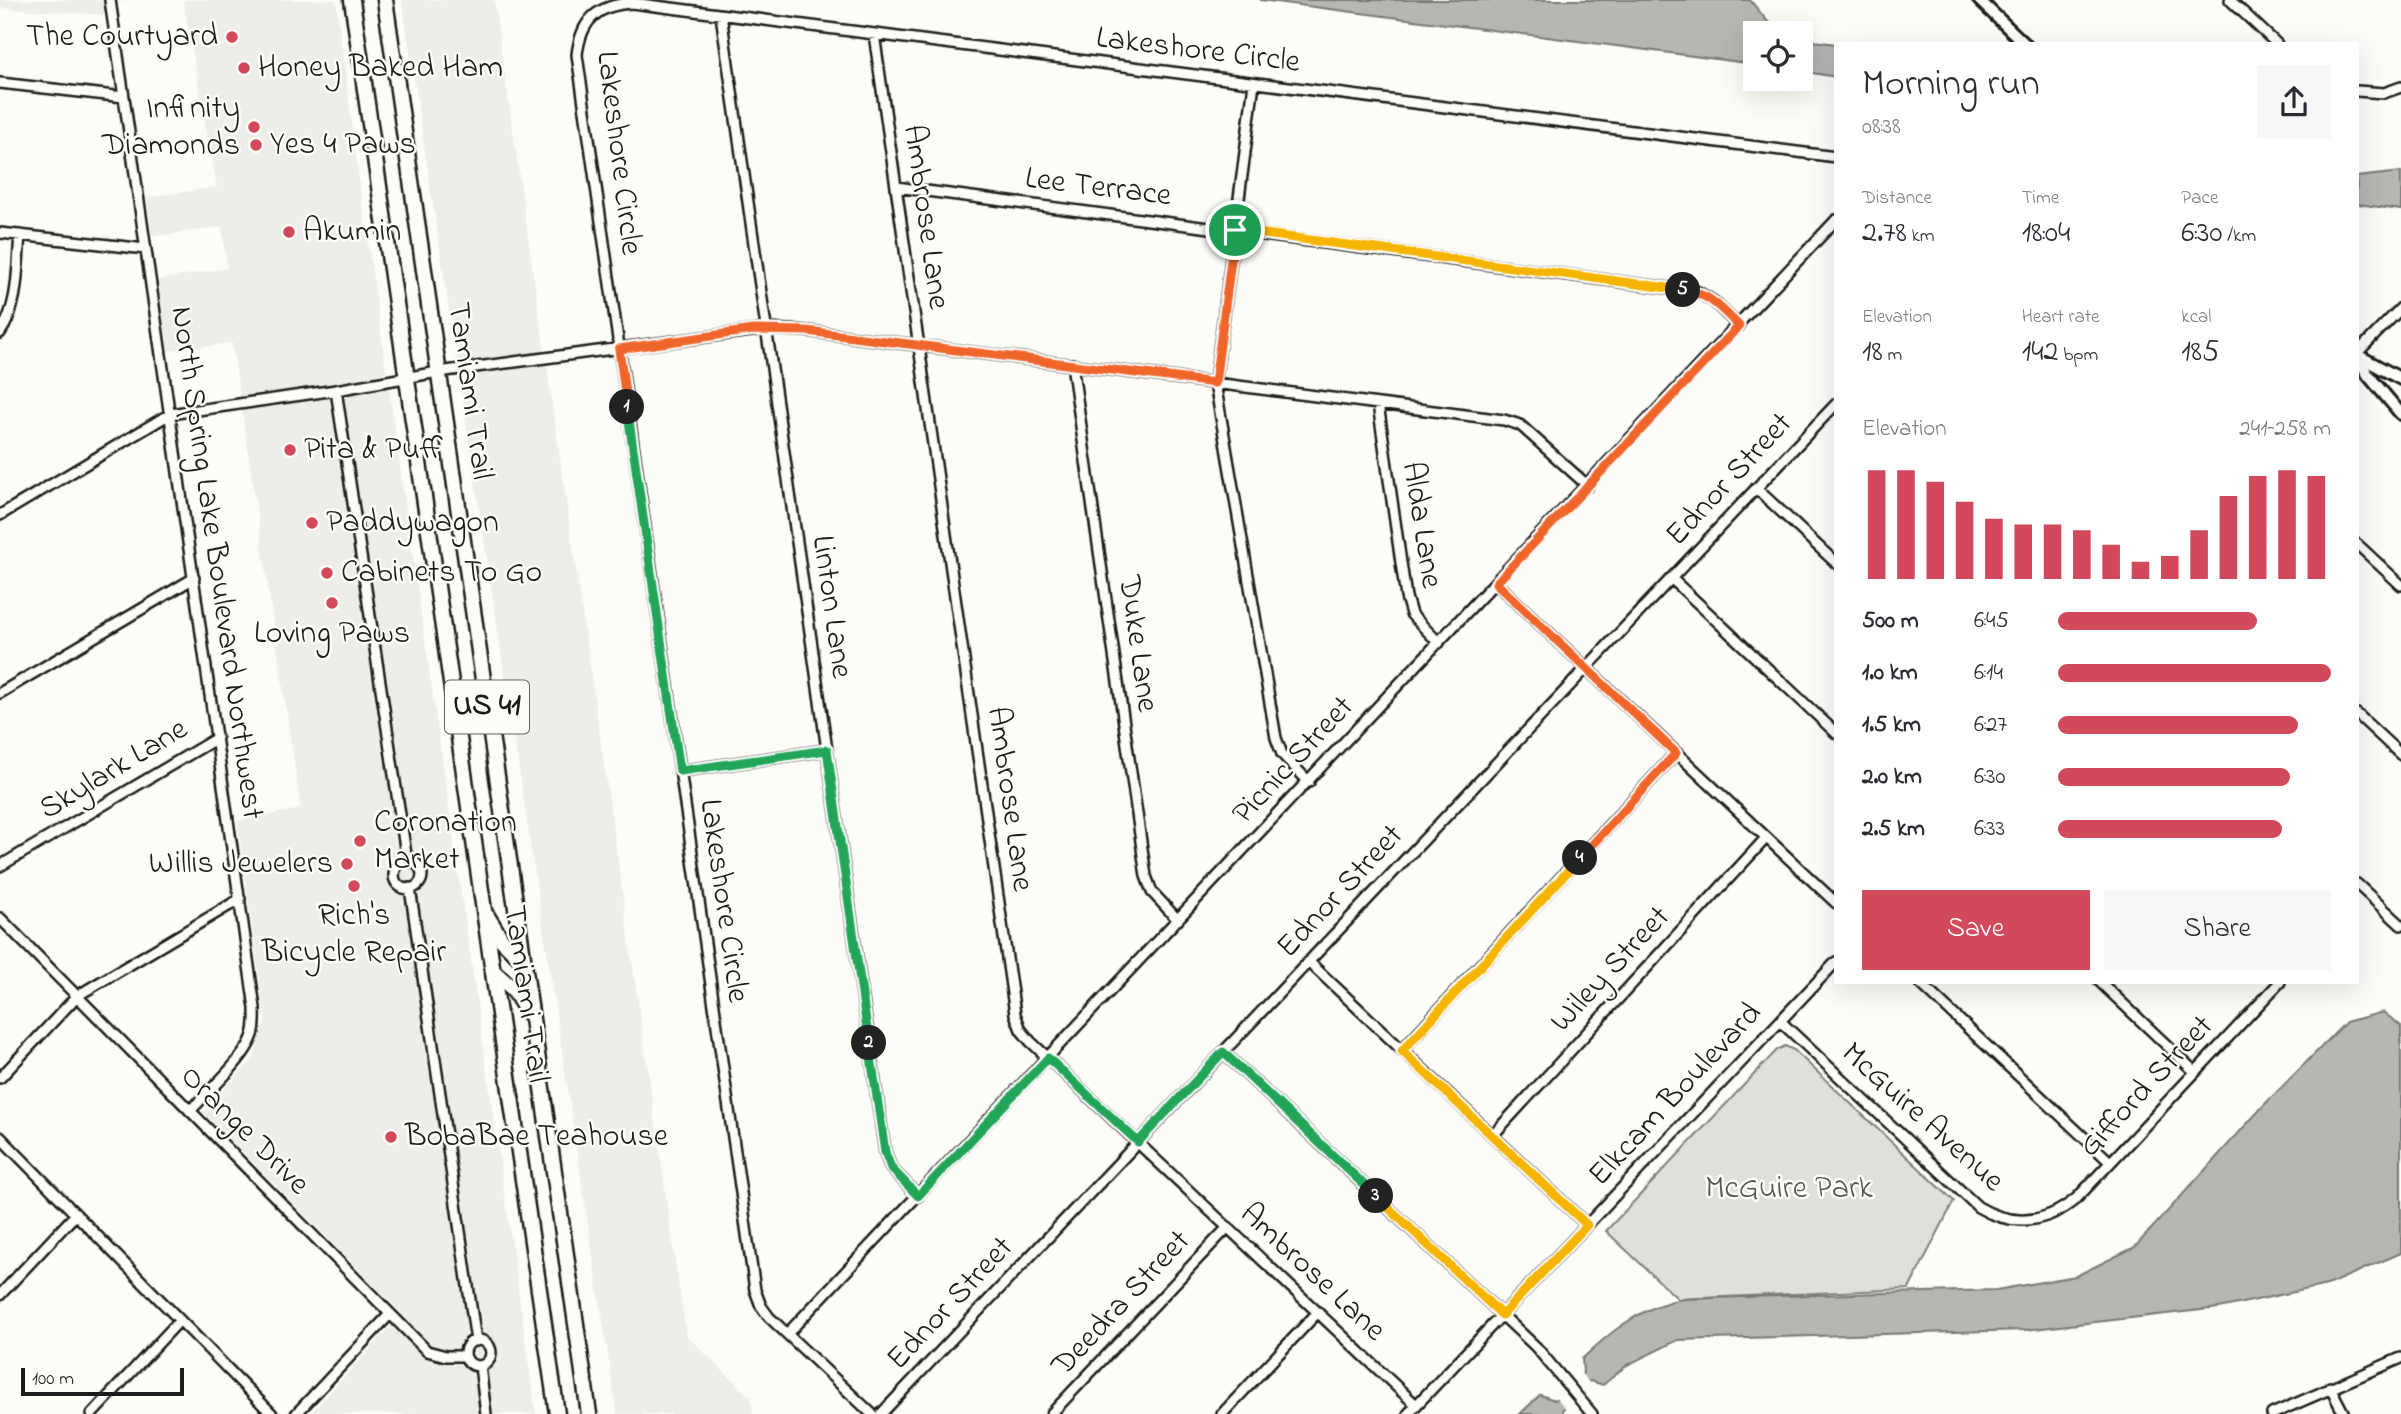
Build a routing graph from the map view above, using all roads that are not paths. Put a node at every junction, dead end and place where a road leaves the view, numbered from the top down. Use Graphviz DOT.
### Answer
graph roads {
  1 [pos="110,0"];
  2 [pos="352,0"];
  3 [pos="385,0"];
  4 [pos="1979,0"];
  5 [pos="2230,0"];
  6 [pos="721,15"];
  7 [pos="874,34"];
  8 [pos="2023,42"];
  9 [pos="2275,42"];
  10 [pos="0,83"];
  11 [pos="1254,83"];
  12 [pos="2401,87"];
  13 [pos="2359,91"];
  14 [pos="124,97"];
  15 [pos="1834,157"];
  16 [pos="896,187"];
  17 [pos="1834,222"];
  18 [pos="1235,230"];
  19 [pos="0,233"];
  20 [pos="20,235"];
  21 [pos="146,249"];
  22 [pos="2401,308"];
  23 [pos="1739,326"];
  24 [pos="766,329"];
  25 [pos="0,333"];
  26 [pos="919,345"];
  27 [pos="619,349"];
  28 [pos="2359,353"];
  29 [pos="2359,356"];
  30 [pos="2359,359"];
  31 [pos="1072,364"];
  32 [pos="438,372"];
  33 [pos="407,378"];
  34 [pos="2401,379"];
  35 [pos="1215,383"];
  36 [pos="336,390"];
  37 [pos="1378,404"];
  38 [pos="1834,406"];
  39 [pos="170,414"];
  40 [pos="2401,414"];
  41 [pos="1588,486"];
  42 [pos="1756,488"];
  43 [pos="0,514"];
  44 [pos="2359,546"];
  45 [pos="1834,561"];
  46 [pos="194,578"];
  47 [pos="1671,578"];
  48 [pos="1496,583"];
  49 [pos="2401,585"];
  50 [pos="1439,643"];
  51 [pos="1586,668"];
  52 [pos="0,693"];
  53 [pos="2359,715"];
  54 [pos="1834,731"];
  55 [pos="217,738"];
  56 [pos="827,750"];
  57 [pos="1676,753"];
  58 [pos="2401,755"];
  59 [pos="680,771"];
  60 [pos="1309,782"];
  61 [pos="1766,838"];
  62 [pos="407,861"];
  63 [pos="0,866"];
  64 [pos="2359,886"];
  65 [pos="410,888"];
  66 [pos="2365,891"];
  67 [pos="2359,898"];
  68 [pos="240,899"];
  69 [pos="1834,901"];
  70 [pos="484,912"];
  71 [pos="0,918"];
  72 [pos="1178,920"];
  73 [pos="2401,925"];
  74 [pos="523,961"];
  75 [pos="1308,962"];
  76 [pos="1834,964"];
  77 [pos="493,971"];
  78 [pos="1921,984"];
  79 [pos="2102,984"];
  80 [pos="2278,984"];
  81 [pos="77,996"];
  82 [pos="532,1020"];
  83 [pos="1780,1021"];
  84 [pos="1402,1051"];
  85 [pos="1223,1052"];
  86 [pos="1048,1058"];
  87 [pos="2196,1072"];
  88 [pos="0,1078"];
  89 [pos="190,1111"];
  90 [pos="1493,1135"];
  91 [pos="0,1137"];
  92 [pos="1138,1142"];
  93 [pos="2110,1162"];
  94 [pos="918,1196"];
  95 [pos="76,1214"];
  96 [pos="2044,1218"];
  97 [pos="1587,1225"];
  98 [pos="1228,1227"];
  99 [pos="0,1295"];
  100 [pos="1318,1312"];
  101 [pos="390,1314"];
  102 [pos="1502,1315"];
  103 [pos="180,1320"];
  104 [pos="787,1334"];
  105 [pos="476,1341"];
  106 [pos="465,1356"];
  107 [pos="2401,1358"];
  108 [pos="480,1366"];
  109 [pos="2330,1387"];
  110 [pos="1416,1405"];
  111 [pos="92,1414"];
  112 [pos="272,1414"];
  113 [pos="296,1414"];
  114 [pos="486,1414"];
  115 [pos="557,1414"];
  116 [pos="589,1414"];
  117 [pos="872,1414"];
  118 [pos="881,1414"];
  119 [pos="1051,1414"];
  120 [pos="1222,1414"];
  121 [pos="1408,1414"];
  122 [pos="1592,1414"];
  123 [pos="2272,1414"];
  124 [pos="2344,1414"];
  1 -- 14 [label="street, North Spring Lake Boulevard Northwest"];
  2 -- 33 [label="main road, Tamiami Trail / US 41"];
  3 -- 32 [label="main road, Tamiami Trail / US 41"];
  4 -- 8 [label="street"];
  5 -- 9 [label="street"];
  6 -- 7 [label="street, Lakeshore Circle"];
  6 -- 24 [label="street, Linton Lane"];
  6 -- 27 [label="street, Lakeshore Circle"];
  7 -- 11 [label="street, Lakeshore Circle"];
  7 -- 16 [label="street, Ambrose Lane"];
  10 -- 14 [label="street"];
  11 -- 15 [label="street, Lakeshore Circle"];
  11 -- 18 [label="street"];
  12 -- 13 [label="street"];
  14 -- 21 [label="street, North Spring Lake Boulevard Northwest"];
  16 -- 18 [label="street, Lee Terrace"];
  16 -- 26 [label="street, Ambrose Lane"];
  17 -- 23 [label="street, Picnic Street"];
  18 -- 23 [label="street, Lee Terrace"];
  18 -- 35 [label="street"];
  19 -- 20 [label="street"];
  20 -- 21 [label="street"];
  20 -- 25 [label="street"];
  21 -- 39 [label="street, North Spring Lake Boulevard Northwest"];
  22 -- 28 [label="street"];
  23 -- 41 [label="street, Picnic Street"];
  24 -- 26 [label="street"];
  24 -- 27 [label="street"];
  24 -- 56 [label="street, Linton Lane"];
  26 -- 31 [label="street"];
  26 -- 86 [label="street, Ambrose Lane"];
  27 -- 32 [label="street"];
  27 -- 59 [label="street, Lakeshore Circle"];
  29 -- 34 [label="street"];
  30 -- 40 [label="street"];
  31 -- 35 [label="street"];
  31 -- 72 [label="street, Duke Lane"];
  32 -- 33 [label="street"];
  32 -- 74 [label="main road, Tamiami Trail / US 41"];
  33 -- 36 [label="street"];
  33 -- 70 [label="main road, Tamiami Trail / US 41"];
  35 -- 37 [label="street"];
  35 -- 60 [label="street"];
  36 -- 39 [label="street"];
  36 -- 62 [label="street"];
  37 -- 41 [label="street"];
  37 -- 50 [label="street, Alda Lane"];
  38 -- 42 [label="street, Ednor Street"];
  39 -- 43 [label="street"];
  39 -- 46 [label="street, North Spring Lake Boulevard Northwest"];
  41 -- 48 [label="street, Picnic Street"];
  42 -- 45 [label="street"];
  42 -- 47 [label="street, Ednor Street"];
  44 -- 49 [label="street"];
  46 -- 52 [label="street"];
  46 -- 55 [label="street, North Spring Lake Boulevard Northwest"];
  47 -- 51 [label="street, Ednor Street"];
  47 -- 54 [label="street"];
  48 -- 50 [label="street, Picnic Street"];
  48 -- 51 [label="street"];
  50 -- 60 [label="street, Picnic Street"];
  51 -- 57 [label="street"];
  51 -- 75 [label="street, Ednor Street"];
  53 -- 58 [label="street"];
  55 -- 63 [label="street, Skylark Lane"];
  55 -- 68 [label="street, North Spring Lake Boulevard Northwest"];
  56 -- 59 [label="street"];
  56 -- 94 [label="street, Linton Lane"];
  57 -- 61 [label="street"];
  57 -- 84 [label="street"];
  59 -- 104 [label="street, Lakeshore Circle"];
  60 -- 72 [label="street, Picnic Street"];
  61 -- 69 [label="street"];
  61 -- 90 [label="street, Wiley Street"];
  62 -- 65 [label="street"];
  62 -- 65 [label="street"];
  64 -- 66 [label="street"];
  65 -- 105 [label="street"];
  66 -- 67 [label="street"];
  66 -- 73 [label="street"];
  68 -- 81 [label="street"];
  68 -- 89 [label="street, North Spring Lake Boulevard Northwest"];
  70 -- 74 [label="main road"];
  70 -- 77 [label="main road, Tamiami Trail / US 41"];
  71 -- 81 [label="street, Orange Drive"];
  72 -- 86 [label="street, Picnic Street"];
  74 -- 82 [label="main road, Tamiami Trail / US 41"];
  75 -- 84 [label="street"];
  75 -- 85 [label="street, Ednor Street"];
  76 -- 83 [label="street, Elkcam Boulevard"];
  77 -- 82 [label="main road"];
  77 -- 115 [label="main road, Tamiami Trail / US 41"];
  78 -- 93 [label="street"];
  79 -- 87 [label="street"];
  80 -- 87 [label="street, Gifford Street"];
  81 -- 88 [label="street"];
  81 -- 89 [label="street, Orange Drive"];
  82 -- 116 [label="main road, Tamiami Trail / US 41"];
  83 -- 96 [label="street, McGuire Avenue"];
  83 -- 97 [label="street, Elkcam Boulevard"];
  84 -- 90 [label="street"];
  85 -- 92 [label="street, Ednor Street"];
  85 -- 102 [label="street"];
  86 -- 92 [label="street, Ambrose Lane"];
  86 -- 94 [label="street, Picnic Street"];
  87 -- 93 [label="street, Gifford Street"];
  89 -- 101 [label="street, Orange Drive"];
  90 -- 97 [label="street"];
  91 -- 95 [label="street"];
  92 -- 98 [label="street, Ambrose Lane"];
  92 -- 118 [label="street, Ednor Street"];
  93 -- 96 [label="street, Gifford Street"];
  94 -- 104 [label="street, Picnic Street"];
  95 -- 99 [label="street"];
  95 -- 103 [label="street"];
  97 -- 102 [label="street, Elkcam Boulevard"];
  98 -- 100 [label="street, Ambrose Lane"];
  98 -- 119 [label="street, Deedra Street"];
  100 -- 110 [label="street, Ambrose Lane"];
  100 -- 120 [label="street"];
  101 -- 106 [label="street, Orange Drive"];
  101 -- 113 [label="street"];
  102 -- 110 [label="street, Elkcam Boulevard"];
  102 -- 122 [label="street"];
  103 -- 111 [label="street"];
  103 -- 112 [label="street"];
  104 -- 117 [label="street, Lakeshore Circle"];
  105 -- 106 [label="street"];
  105 -- 108 [label="street"];
  106 -- 108 [label="street"];
  107 -- 109 [label="street"];
  108 -- 114 [label="street"];
  109 -- 123 [label="street"];
  109 -- 124 [label="street"];
  110 -- 121 [label="street, Elkcam Boulevard"];
}
